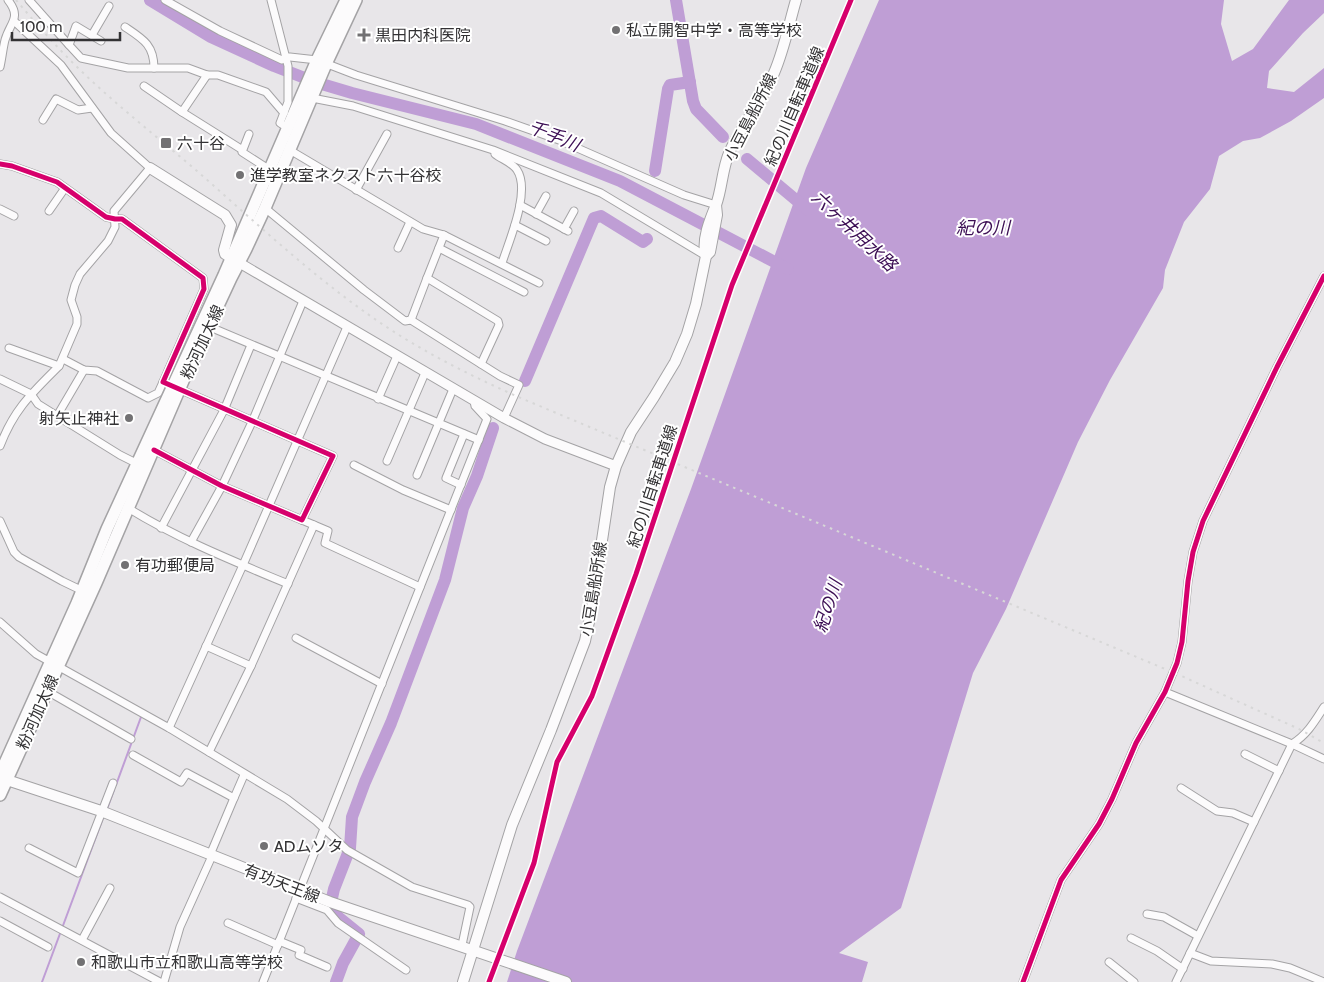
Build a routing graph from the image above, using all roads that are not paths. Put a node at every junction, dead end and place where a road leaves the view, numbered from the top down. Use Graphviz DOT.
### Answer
graph roads {
  1 [pos="8,0"];
  2 [pos="29,0"];
  3 [pos="165,0"];
  4 [pos="271,0"];
  5 [pos="346,0"];
  6 [pos="356,0"];
  7 [pos="796,0"];
  8 [pos="109,6"];
  9 [pos="14,21"];
  10 [pos="126,27"];
  11 [pos="92,36"];
  12 [pos="101,41"];
  13 [pos="69,45"];
  14 [pos="286,57"];
  15 [pos="321,64"];
  16 [pos="0,67"];
  17 [pos="154,68"];
  18 [pos="207,75"];
  19 [pos="144,86"];
  20 [pos="310,94"];
  21 [pos="92,108"];
  22 [pos="182,112"];
  23 [pos="284,113"];
  24 [pos="43,120"];
  25 [pos="288,128"];
  26 [pos="249,134"];
  27 [pos="387,134"];
  28 [pos="482,146"];
  29 [pos="285,148"];
  30 [pos="241,149"];
  31 [pos="0,164"];
  32 [pos="150,168"];
  33 [pos="270,170"];
  34 [pos="65,188"];
  35 [pos="356,190"];
  36 [pos="546,196"];
  37 [pos="520,205"];
  38 [pos="265,208"];
  39 [pos="0,209"];
  40 [pos="49,211"];
  41 [pos="574,211"];
  42 [pos="715,211"];
  43 [pos="536,214"];
  44 [pos="14,216"];
  45 [pos="115,219"];
  46 [pos="410,222"];
  47 [pos="515,225"];
  48 [pos="444,235"];
  49 [pos="546,241"];
  50 [pos="398,248"];
  51 [pos="439,248"];
  52 [pos="707,252"];
  53 [pos="235,260"];
  54 [pos="502,263"];
  55 [pos="1324,276"];
  56 [pos="427,278"];
  57 [pos="539,284"];
  58 [pos="524,292"];
  59 [pos="303,301"];
  60 [pos="410,320"];
  61 [pos="210,327"];
  62 [pos="347,327"];
  63 [pos="251,345"];
  64 [pos="9,348"];
  65 [pos="398,356"];
  66 [pos="279,357"];
  67 [pos="63,359"];
  68 [pos="481,364"];
  69 [pos="58,366"];
  70 [pos="84,370"];
  71 [pos="425,372"];
  72 [pos="326,377"];
  73 [pos="0,379"];
  74 [pos="172,386"];
  75 [pos="454,389"];
  76 [pos="31,394"];
  77 [pos="378,399"];
  78 [pos="474,401"];
  79 [pos="224,410"];
  80 [pos="409,411"];
  81 [pos="57,416"];
  82 [pos="504,418"];
  83 [pos="252,422"];
  84 [pos="439,424"];
  85 [pos="464,434"];
  86 [pos="479,440"];
  87 [pos="298,441"];
  88 [pos="0,446"];
  89 [pos="154,450"];
  90 [pos="387,461"];
  91 [pos="138,464"];
  92 [pos="354,465"];
  93 [pos="616,466"];
  94 [pos="193,471"];
  95 [pos="417,475"];
  96 [pos="461,485"];
  97 [pos="222,486"];
  98 [pos="269,506"];
  99 [pos="128,508"];
  100 [pos="451,510"];
  101 [pos="302,520"];
  102 [pos="0,522"];
  103 [pos="314,525"];
  104 [pos="161,528"];
  105 [pos="191,542"];
  106 [pos="243,565"];
  107 [pos="288,584"];
  108 [pos="420,587"];
  109 [pos="86,592"];
  110 [pos="0,622"];
  111 [pos="296,638"];
  112 [pos="206,646"];
  113 [pos="54,664"];
  114 [pos="251,666"];
  115 [pos="382,684"];
  116 [pos="47,691"];
  117 [pos="1164,692"];
  118 [pos="1324,707"];
  119 [pos="169,728"];
  120 [pos="131,739"];
  121 [pos="1292,744"];
  122 [pos="208,752"];
  123 [pos="133,754"];
  124 [pos="1245,754"];
  125 [pos="1324,760"];
  126 [pos="1279,771"];
  127 [pos="244,774"];
  128 [pos="2,779"];
  129 [pos="113,783"];
  130 [pos="1181,788"];
  131 [pos="0,795"];
  132 [pos="234,798"];
  133 [pos="102,812"];
  134 [pos="1254,822"];
  135 [pos="323,828"];
  136 [pos="29,848"];
  137 [pos="211,855"];
  138 [pos="110,888"];
  139 [pos="298,894"];
  140 [pos="0,897"];
  141 [pos="1147,914"];
  142 [pos="0,921"];
  143 [pos="228,924"];
  144 [pos="1198,936"];
  145 [pos="1131,938"];
  146 [pos="82,940"];
  147 [pos="278,943"];
  148 [pos="48,946"];
  149 [pos="462,946"];
  150 [pos="475,951"];
  151 [pos="1190,953"];
  152 [pos="1109,962"];
  153 [pos="327,967"];
  154 [pos="1183,969"];
  155 [pos="406,970"];
  156 [pos="160,982"];
  157 [pos="164,982"];
  158 [pos="263,982"];
  159 [pos="463,982"];
  160 [pos="566,982"];
  161 [pos="1023,982"];
  162 [pos="1134,982"];
  163 [pos="1176,982"];
  164 [pos="1324,982"];
  1 -- 9 [label="street"];
  2 -- 13 [label="street"];
  3 -- 14 [label="street"];
  4 -- 14 [label="street"];
  5 -- 15 [label="main road, 粉河加太線"];
  6 -- 15 [label="main road, 粉河加太線"];
  7 -- 42 [label="main road, 小豆島船所線"];
  8 -- 11 [label="street"];
  9 -- 16 [label="street"];
  9 -- 21 [label="street"];
  10 -- 17 [label="street"];
  11 -- 12 [label="street"];
  11 -- 13 [label="street"];
  13 -- 17 [label="street"];
  14 -- 15 [label="street"];
  14 -- 23 [label="street"];
  15 -- 20 [label="main road, 粉河加太線"];
  15 -- 42 [label="street"];
  17 -- 18 [label="street"];
  18 -- 22 [label="street"];
  18 -- 23 [label="street"];
  19 -- 22 [label="street"];
  20 -- 25 [label="main road, 粉河加太線"];
  20 -- 28 [label="street"];
  20 -- 29 [label="main road, 粉河加太線"];
  21 -- 24 [label="street"];
  21 -- 32 [label="street"];
  22 -- 30 [label="street"];
  23 -- 25 [label="street"];
  25 -- 29 [label="main road, 粉河加太線"];
  26 -- 30 [label="street"];
  27 -- 35 [label="street"];
  28 -- 37 [label="street"];
  28 -- 52 [label="street"];
  29 -- 33 [label="main road, 粉河加太線"];
  29 -- 35 [label="street"];
  29 -- 38 [label="main road, 粉河加太線"];
  30 -- 33 [label="street"];
  31 -- 34 [label="street"];
  32 -- 45 [label="street"];
  32 -- 53 [label="main road"];
  33 -- 53 [label="main road, 粉河加太線"];
  34 -- 40 [label="street"];
  34 -- 45 [label="street"];
  35 -- 46 [label="street"];
  36 -- 43 [label="street"];
  37 -- 43 [label="street"];
  37 -- 47 [label="street"];
  38 -- 53 [label="main road, 粉河加太線"];
  38 -- 60 [label="street"];
  39 -- 44 [label="street"];
  41 -- 43 [label="street"];
  42 -- 52 [label="main road, 小豆島船所線"];
  45 -- 67 [label="street"];
  45 -- 74 [label="street"];
  46 -- 48 [label="street"];
  46 -- 50 [label="street"];
  47 -- 49 [label="street"];
  47 -- 54 [label="street"];
  48 -- 51 [label="street"];
  48 -- 54 [label="street"];
  51 -- 56 [label="street"];
  51 -- 58 [label="street"];
  52 -- 93 [label="main road, 小豆島船所線"];
  53 -- 59 [label="street"];
  53 -- 61 [label="main road, 粉河加太線"];
  53 -- 74 [label="main road, 粉河加太線"];
  54 -- 57 [label="street"];
  55 -- 117 [label="street"];
  56 -- 60 [label="street"];
  56 -- 68 [label="street"];
  59 -- 62 [label="street"];
  59 -- 66 [label="street"];
  60 -- 68 [label="street"];
  61 -- 63 [label="street"];
  61 -- 74 [label="main road, 粉河加太線"];
  62 -- 65 [label="street"];
  62 -- 72 [label="street"];
  63 -- 66 [label="street"];
  63 -- 79 [label="street"];
  64 -- 69 [label="street"];
  65 -- 71 [label="street"];
  65 -- 77 [label="street"];
  66 -- 72 [label="street"];
  66 -- 83 [label="street"];
  67 -- 69 [label="street"];
  67 -- 70 [label="street"];
  68 -- 82 [label="street"];
  69 -- 76 [label="street"];
  70 -- 74 [label="street"];
  70 -- 81 [label="street"];
  71 -- 75 [label="street"];
  71 -- 80 [label="street"];
  72 -- 77 [label="street"];
  72 -- 87 [label="street"];
  73 -- 76 [label="street"];
  74 -- 79 [label="street"];
  74 -- 89 [label="main road, 粉河加太線"];
  74 -- 91 [label="main road, 粉河加太線"];
  75 -- 78 [label="street"];
  75 -- 84 [label="street"];
  76 -- 81 [label="street"];
  76 -- 88 [label="street"];
  77 -- 80 [label="street"];
  78 -- 82 [label="street"];
  78 -- 86 [label="street"];
  79 -- 83 [label="street"];
  79 -- 94 [label="street"];
  80 -- 84 [label="street"];
  80 -- 90 [label="street"];
  81 -- 91 [label="street"];
  82 -- 93 [label="street"];
  83 -- 87 [label="street"];
  83 -- 97 [label="street"];
  84 -- 85 [label="street"];
  84 -- 95 [label="street"];
  85 -- 86 [label="street"];
  85 -- 96 [label="street"];
  86 -- 96 [label="street"];
  87 -- 98 [label="street"];
  87 -- 101 [label="street"];
  89 -- 94 [label="street"];
  89 -- 99 [label="main road, 粉河加太線"];
  91 -- 109 [label="main road, 粉河加太線"];
  92 -- 100 [label="street"];
  93 -- 150 [label="main road, 小豆島船所線"];
  94 -- 97 [label="street"];
  94 -- 104 [label="street"];
  96 -- 100 [label="street"];
  97 -- 98 [label="street"];
  97 -- 105 [label="street"];
  98 -- 101 [label="street"];
  98 -- 106 [label="street"];
  99 -- 104 [label="street"];
  99 -- 109 [label="main road, 粉河加太線"];
  100 -- 108 [label="street"];
  101 -- 103 [label="street"];
  102 -- 109 [label="street"];
  103 -- 107 [label="street"];
  103 -- 108 [label="street"];
  104 -- 105 [label="street"];
  105 -- 106 [label="street"];
  106 -- 107 [label="street"];
  106 -- 112 [label="street"];
  107 -- 114 [label="street"];
  108 -- 115 [label="street"];
  109 -- 113 [label="main road, 粉河加太線"];
  110 -- 113 [label="street"];
  111 -- 115 [label="street"];
  112 -- 114 [label="street"];
  112 -- 119 [label="street"];
  113 -- 116 [label="main road, 粉河加太線"];
  113 -- 119 [label="street"];
  113 -- 128 [label="main road, 粉河加太線"];
  114 -- 122 [label="street"];
  115 -- 135 [label="street"];
  116 -- 120 [label="street"];
  116 -- 128 [label="main road, 粉河加太線"];
  117 -- 121 [label="street"];
  117 -- 161 [label="street"];
  118 -- 121 [label="street"];
  119 -- 122 [label="street"];
  121 -- 125 [label="street"];
  121 -- 126 [label="street"];
  122 -- 127 [label="street"];
  123 -- 132 [label="street"];
  124 -- 126 [label="street"];
  126 -- 134 [label="street"];
  127 -- 132 [label="street"];
  127 -- 135 [label="street"];
  128 -- 131 [label="main road, 粉河加太線"];
  128 -- 133 [label="main road, 有功天王線"];
  129 -- 133 [label="street"];
  130 -- 134 [label="street"];
  132 -- 137 [label="street"];
  133 -- 136 [label="street"];
  133 -- 137 [label="main road, 有功天王線"];
  134 -- 144 [label="street"];
  135 -- 139 [label="street"];
  135 -- 149 [label="street"];
  137 -- 139 [label="main road, 有功天王線"];
  137 -- 157 [label="street"];
  138 -- 146 [label="street"];
  139 -- 147 [label="street"];
  139 -- 149 [label="main road, 有功天王線"];
  139 -- 155 [label="street"];
  140 -- 146 [label="street"];
  141 -- 144 [label="street"];
  142 -- 148 [label="street"];
  143 -- 147 [label="street"];
  144 -- 151 [label="street"];
  145 -- 154 [label="street"];
  146 -- 156 [label="street"];
  147 -- 153 [label="street"];
  147 -- 158 [label="street"];
  149 -- 150 [label="main road, 有功天王線"];
  150 -- 159 [label="main road, 小豆島船所線"];
  150 -- 160 [label="main road, 有功天王線"];
  151 -- 154 [label="street"];
  151 -- 164 [label="street"];
  152 -- 162 [label="street"];
  154 -- 163 [label="street"];
}
